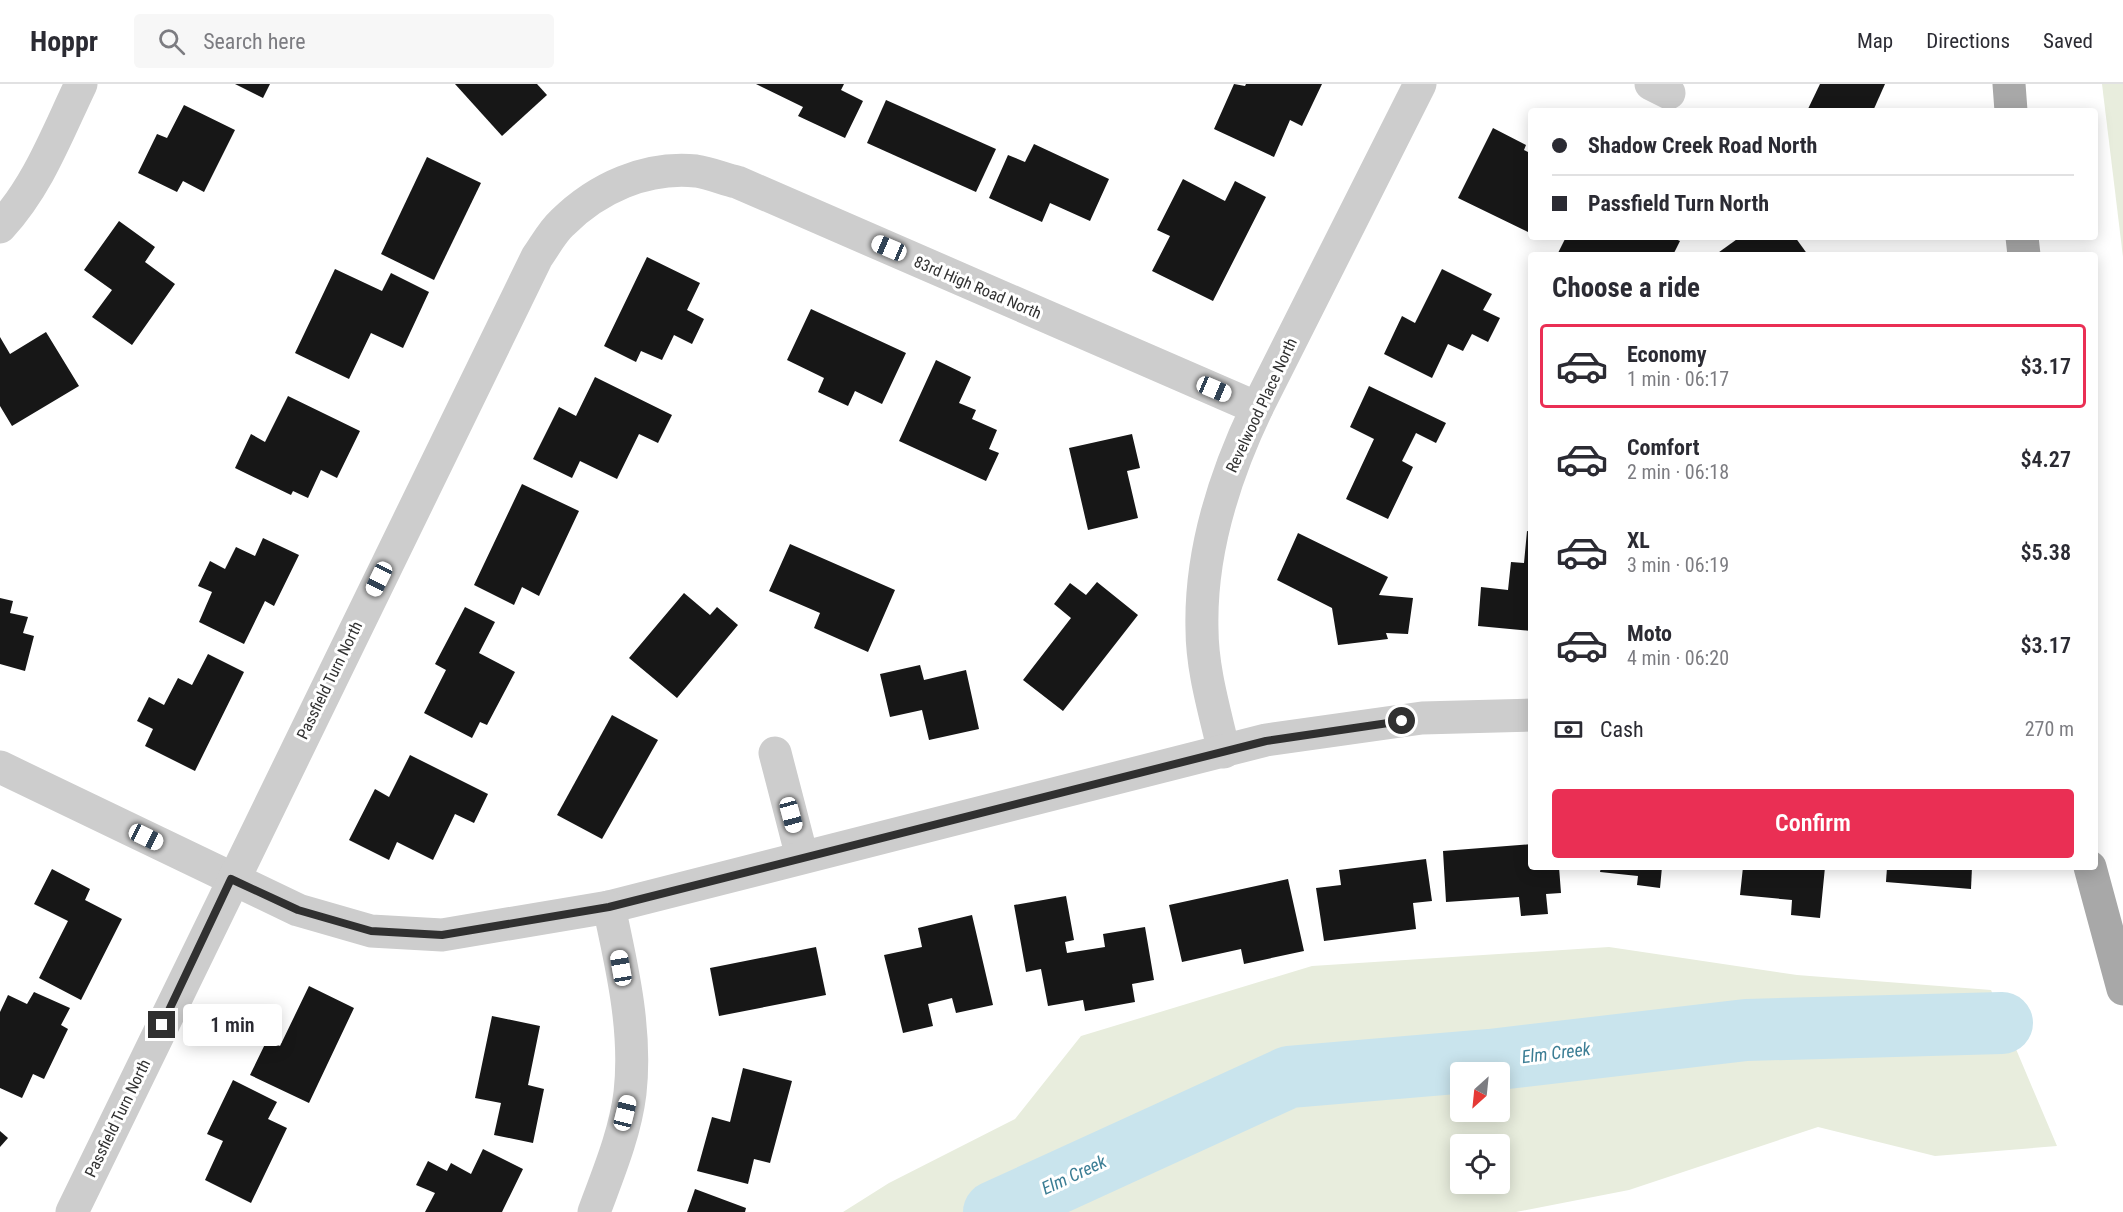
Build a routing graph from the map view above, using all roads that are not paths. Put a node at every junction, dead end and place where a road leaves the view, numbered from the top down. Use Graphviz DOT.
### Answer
graph roads {
  1 [pos="81,84"];
  2 [pos="1420,84"];
  3 [pos="2009,84"];
  4 [pos="2011,108"];
  5 [pos="626,180"];
  6 [pos="0,227"];
  7 [pos="1257,408"];
  8 [pos="1528,715"];
  9 [pos="1224,752"];
  10 [pos="775,753"];
  11 [pos="0,767"];
  12 [pos="802,856"];
  13 [pos="2091,870"];
  14 [pos="231,879"];
  15 [pos="609,907"];
  16 [pos="2123,989"];
  17 [pos="72,1212"];
  18 [pos="594,1212"];
  1 -- 6 [label="street"];
  2 -- 7 [label="street, Revelwood Place North"];
  3 -- 4 [label="main road"];
  5 -- 7 [label="street, 83rd High Road North"];
  5 -- 14 [label="street, Passfield Turn North"];
  7 -- 9 [label="street, Revelwood Place North"];
  8 -- 9 [label="street"];
  9 -- 12 [label="street"];
  10 -- 12 [label="street"];
  11 -- 14 [label="street"];
  12 -- 15 [label="street"];
  13 -- 16 [label="main road"];
  14 -- 15 [label="street"];
  14 -- 17 [label="street, Passfield Turn North"];
  15 -- 18 [label="street"];
}
